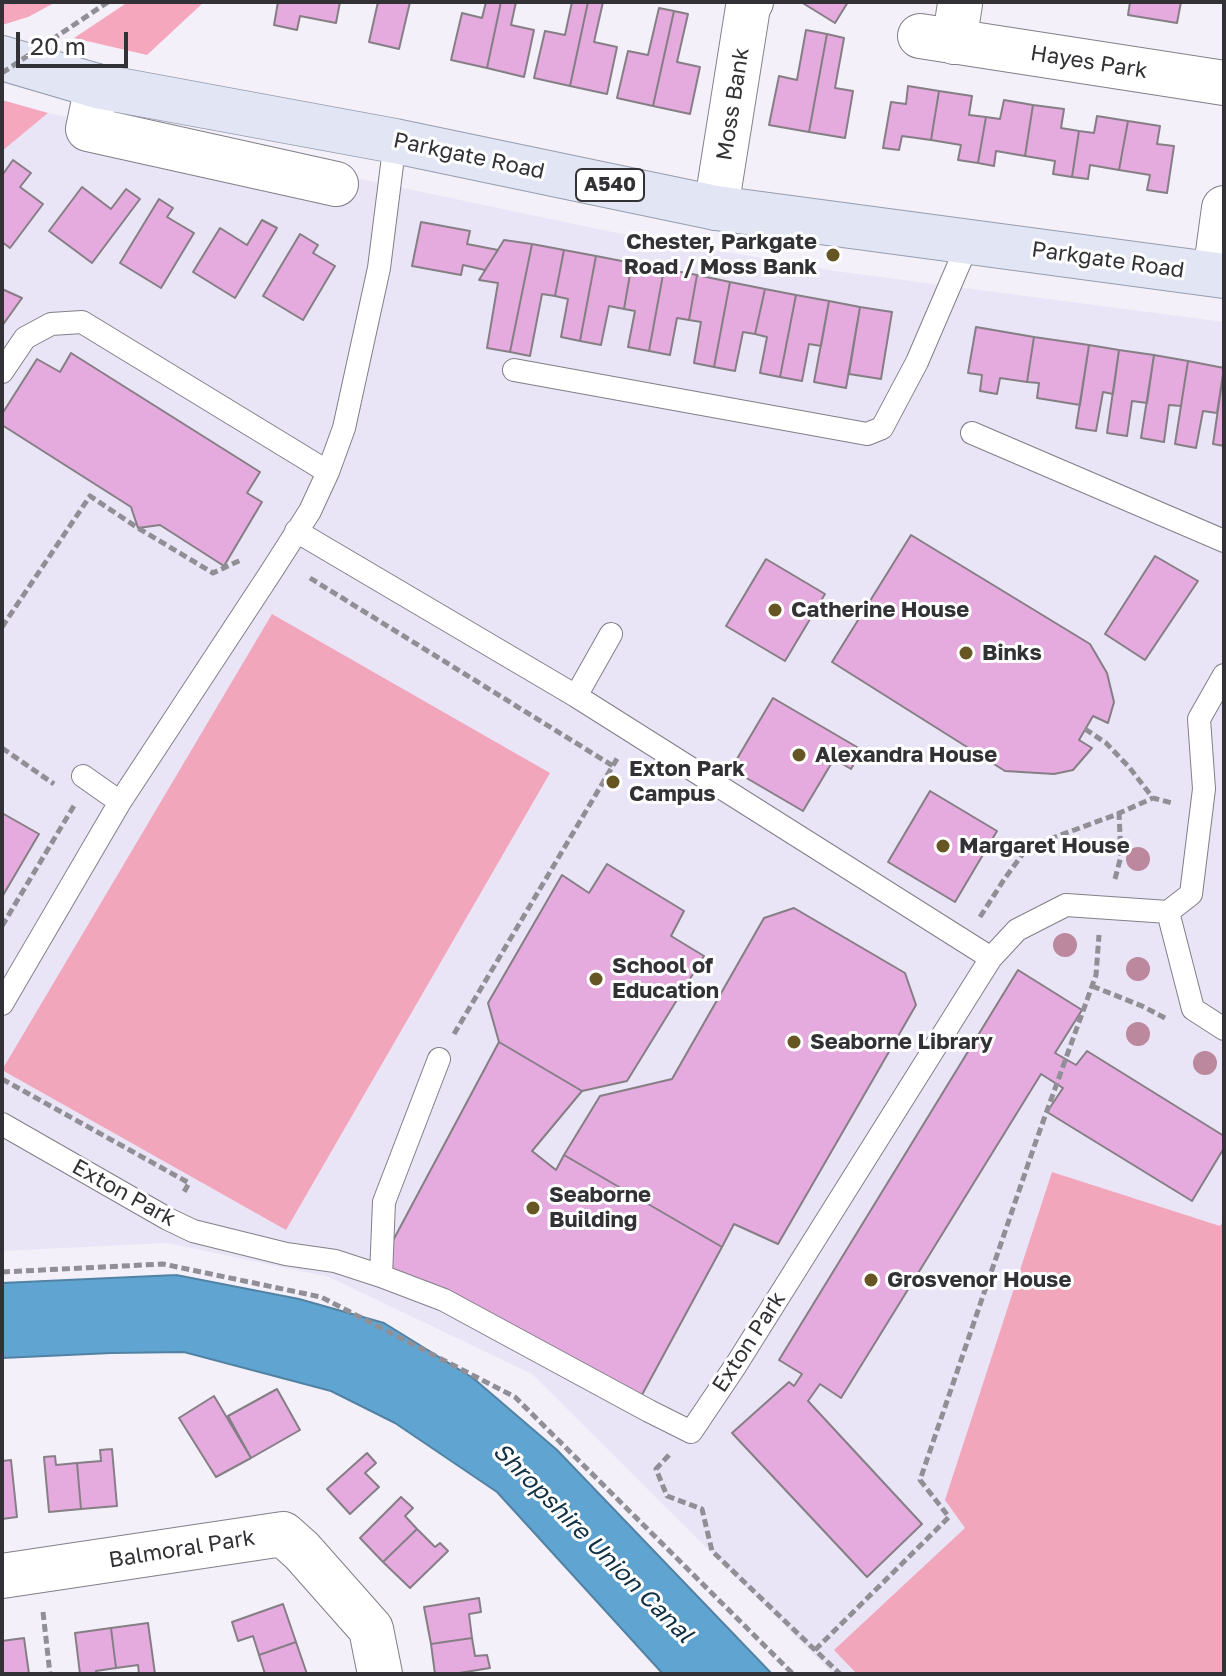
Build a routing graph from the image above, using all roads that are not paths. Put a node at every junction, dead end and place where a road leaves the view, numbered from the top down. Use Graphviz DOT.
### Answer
graph roads {
  1 [pos="751,2"];
  2 [pos="945,27"];
  3 [pos="2,58"];
  4 [pos="1224,83"];
  5 [pos="97,86"];
  6 [pos="395,141"];
  7 [pos="336,184"];
  8 [pos="716,208"];
  9 [pos="1224,208"];
  10 [pos="969,241"];
  11 [pos="1220,275"];
  12 [pos="514,370"];
  13 [pos="2,372"];
  14 [pos="972,433"];
  15 [pos="328,472"];
  16 [pos="296,531"];
  17 [pos="1224,541"];
  18 [pos="611,634"];
  19 [pos="1224,675"];
  20 [pos="576,696"];
  21 [pos="83,776"];
  22 [pos="1210,795"];
  23 [pos="120,802"];
  24 [pos="1168,912"];
  25 [pos="991,958"];
  26 [pos="2,1004"];
  27 [pos="1224,1029"];
  28 [pos="439,1059"];
  29 [pos="6,1133"];
  30 [pos="381,1276"];
  31 [pos="20,1574"];
  32 [pos="380,1674"];
  1 -- 8 [label="street, Moss Bank"];
  2 -- 4 [label="street, Hayes Park"];
  3 -- 5 [label="main road, Parkgate Road / A540"];
  5 -- 6 [label="main road, Parkgate Road / A540"];
  5 -- 7 [label="street"];
  6 -- 8 [label="main road, Parkgate Road / A540"];
  6 -- 15 [label="lane"];
  8 -- 10 [label="main road, Parkgate Road / A540"];
  9 -- 11 [label="street"];
  10 -- 11 [label="main road, Parkgate Road / A540"];
  10 -- 12 [label="lane"];
  13 -- 15 [label="lane"];
  14 -- 17 [label="lane"];
  15 -- 16 [label="lane"];
  16 -- 20 [label="lane"];
  16 -- 23 [label="lane"];
  18 -- 20 [label="lane"];
  19 -- 22 [label="lane"];
  20 -- 25 [label="lane"];
  21 -- 23 [label="lane"];
  22 -- 24 [label="lane"];
  23 -- 26 [label="lane"];
  24 -- 25 [label="lane, Exton Park"];
  24 -- 27 [label="lane"];
  25 -- 30 [label="lane, Exton Park"];
  28 -- 30 [label="lane"];
  29 -- 30 [label="lane, Exton Park"];
  31 -- 32 [label="street, Balmoral Park"];
}
